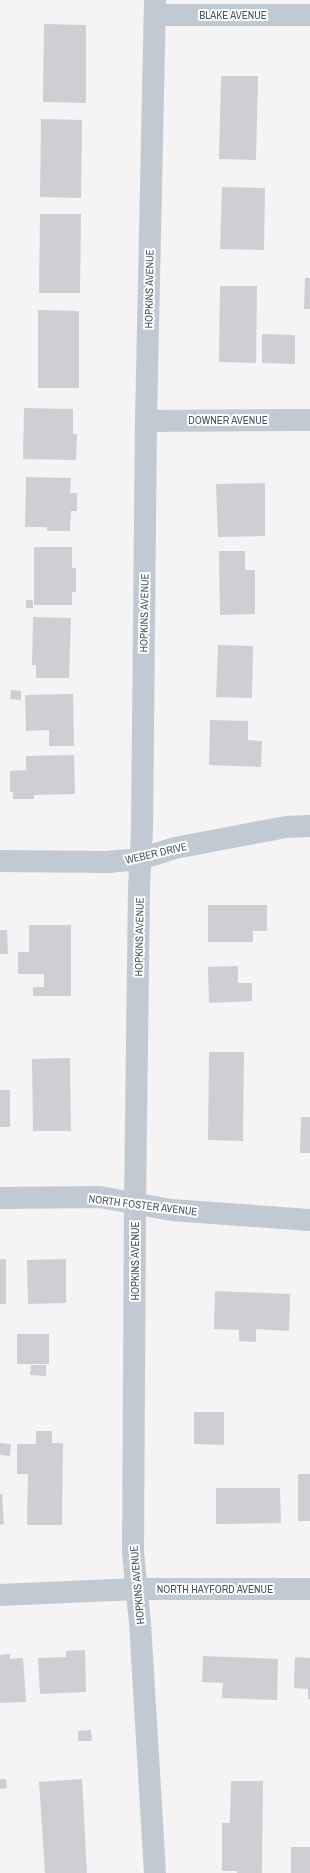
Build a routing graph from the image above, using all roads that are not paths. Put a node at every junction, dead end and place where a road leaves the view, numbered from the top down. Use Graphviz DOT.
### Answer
graph roads {
  1 [pos="155,7"];
  2 [pos="310,15"];
  3 [pos="310,420"];
  4 [pos="146,421"];
  5 [pos="310,826"];
  6 [pos="140,859"];
  7 [pos="0,861"];
  8 [pos="0,1198"];
  9 [pos="135,1202"];
  10 [pos="310,1220"];
  11 [pos="136,1589"];
  12 [pos="310,1589"];
  13 [pos="0,1595"];
  14 [pos="155,1873"];
  1 -- 2 [label="street, BLAKE AVENUE"];
  1 -- 4 [label="street, HOPKINS AVENUE"];
  3 -- 4 [label="street, DOWNER AVENUE"];
  4 -- 6 [label="street, HOPKINS AVENUE"];
  5 -- 6 [label="street, WEBER DRIVE"];
  6 -- 7 [label="street, WEBER DRIVE"];
  6 -- 9 [label="street, HOPKINS AVENUE"];
  8 -- 9 [label="street, NORTH FOSTER AVENUE"];
  9 -- 10 [label="street, NORTH FOSTER AVENUE"];
  9 -- 11 [label="street, HOPKINS AVENUE"];
  11 -- 12 [label="street, NORTH HAYFORD AVENUE"];
  11 -- 13 [label="street, NORTH HAYFORD AVENUE"];
  11 -- 14 [label="street, HOPKINS AVENUE"];
}
